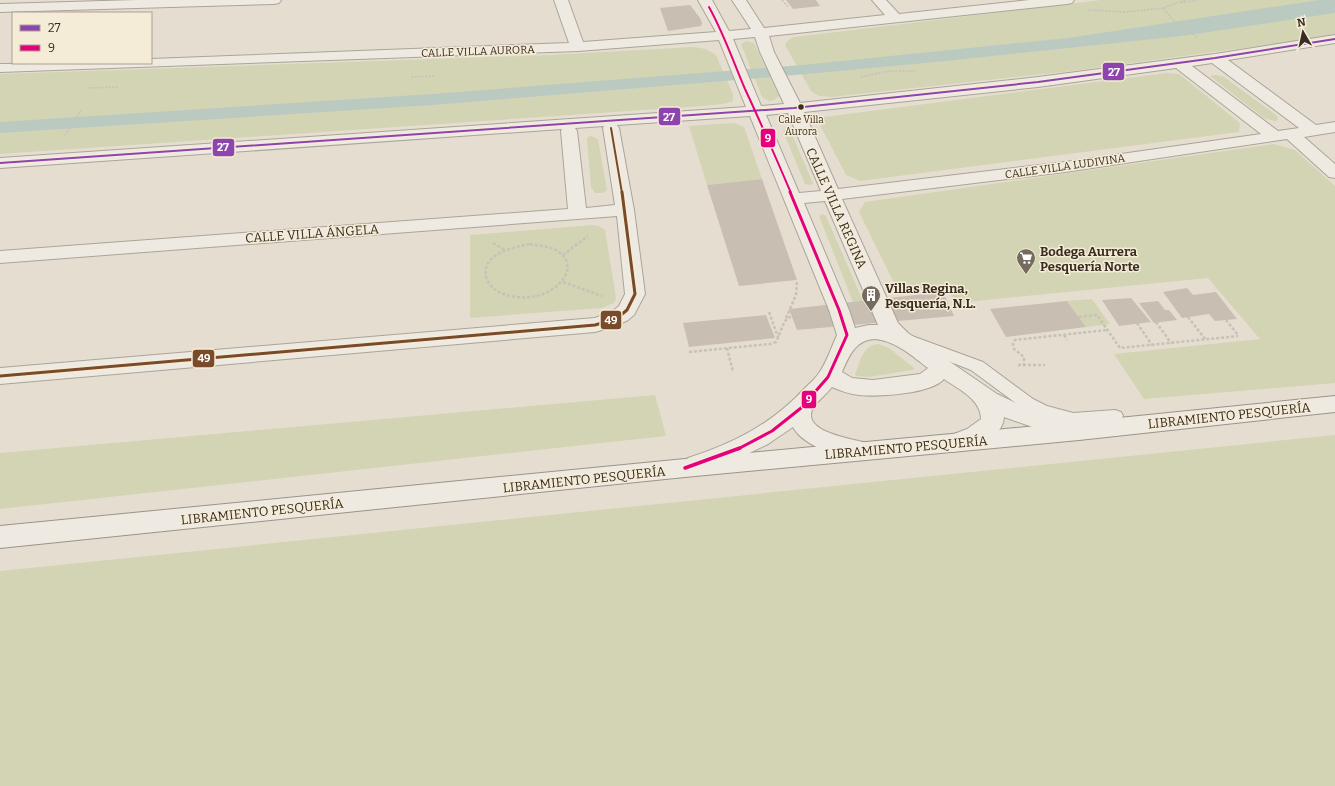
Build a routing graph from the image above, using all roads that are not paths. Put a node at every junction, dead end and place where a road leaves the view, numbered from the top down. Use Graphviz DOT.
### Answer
graph roads {
  1 [pos="274,0"];
  2 [pos="561,0"];
  3 [pos="705,0"];
  4 [pos="739,0"];
  5 [pos="879,0"];
  6 [pos="1067,0"];
  7 [pos="0,8"];
  8 [pos="895,18"];
  9 [pos="757,33"];
  10 [pos="1335,39"];
  11 [pos="727,41"];
  12 [pos="578,47"];
  13 [pos="1215,58"];
  14 [pos="152,63"];
  15 [pos="1179,63"];
  16 [pos="118,64"];
  17 [pos="0,68"];
  18 [pos="772,108"];
  19 [pos="616,124"];
  20 [pos="575,125"];
  21 [pos="1335,127"];
  22 [pos="1314,130"];
  23 [pos="1291,134"];
  24 [pos="1275,136"];
  25 [pos="0,163"];
  26 [pos="1335,173"];
  27 [pos="832,195"];
  28 [pos="794,199"];
  29 [pos="625,210"];
  30 [pos="577,212"];
  31 [pos="0,256"];
  32 [pos="894,332"];
  33 [pos="914,347"];
  34 [pos="839,353"];
  35 [pos="938,365"];
  36 [pos="830,373"];
  37 [pos="0,376"];
  38 [pos="981,395"];
  39 [pos="1335,404"];
  40 [pos="802,407"];
  41 [pos="1076,425"];
  42 [pos="946,444"];
  43 [pos="868,451"];
  44 [pos="686,468"];
  45 [pos="0,537"];
  1 -- 7 [label="street"];
  2 -- 12 [label="street"];
  3 -- 11 [label="street"];
  4 -- 9 [label="street"];
  5 -- 8 [label="street"];
  6 -- 8 [label="street, CALLE VILLA AURORA"];
  8 -- 9 [label="street, CALLE VILLA AURORA"];
  9 -- 11 [label="street, CALLE VILLA AURORA"];
  9 -- 18 [label="street, CALLE VILLA REGINA"];
  10 -- 13 [label="street"];
  11 -- 12 [label="street, CALLE VILLA AURORA"];
  11 -- 18 [label="street"];
  12 -- 14 [label="street, CALLE VILLA AURORA"];
  13 -- 15 [label="street"];
  13 -- 22 [label="street"];
  15 -- 18 [label="street"];
  15 -- 24 [label="street"];
  16 -- 17 [label="street"];
  18 -- 19 [label="street"];
  18 -- 27 [label="street, CALLE VILLA REGINA"];
  18 -- 28 [label="street, CALLE VILLA REGINA"];
  19 -- 20 [label="street"];
  19 -- 29 [label="street"];
  20 -- 25 [label="street"];
  20 -- 30 [label="street"];
  21 -- 22 [label="street, CALLE VILLA LUDIVINA"];
  22 -- 23 [label="street, CALLE VILLA LUDIVINA"];
  23 -- 24 [label="street, CALLE VILLA LUDIVINA"];
  23 -- 26 [label="street"];
  24 -- 27 [label="street, CALLE VILLA LUDIVINA"];
  27 -- 28 [label="street, CALLE VILLA LUDIVINA"];
  27 -- 32 [label="street, CALLE VILLA REGINA"];
  28 -- 34 [label="street, CALLE VILLA REGINA"];
  29 -- 30 [label="street, CALLE VILLA ÁNGELA"];
  29 -- 37 [label="street"];
  30 -- 31 [label="street, CALLE VILLA ÁNGELA"];
  32 -- 33 [label="street, CALLE VILLA REGINA"];
  32 -- 41 [label="lane"];
  33 -- 34 [label="street"];
  33 -- 35 [label="street, CALLE VILLA REGINA"];
  34 -- 36 [label="street, CALLE VILLA REGINA"];
  35 -- 36 [label="street"];
  35 -- 38 [label="street, CALLE VILLA REGINA"];
  36 -- 40 [label="street, CALLE VILLA REGINA"];
  38 -- 41 [label="street, CALLE VILLA REGINA"];
  38 -- 42 [label="street"];
  39 -- 41 [label="street, LIBRAMIENTO PESQUERÍA"];
  40 -- 43 [label="street"];
  40 -- 44 [label="street, CALLE VILLA REGINA"];
  41 -- 42 [label="street, LIBRAMIENTO PESQUERÍA"];
  42 -- 43 [label="street, LIBRAMIENTO PESQUERÍA"];
  43 -- 44 [label="street, LIBRAMIENTO PESQUERÍA"];
  44 -- 45 [label="street, LIBRAMIENTO PESQUERÍA"];
}
